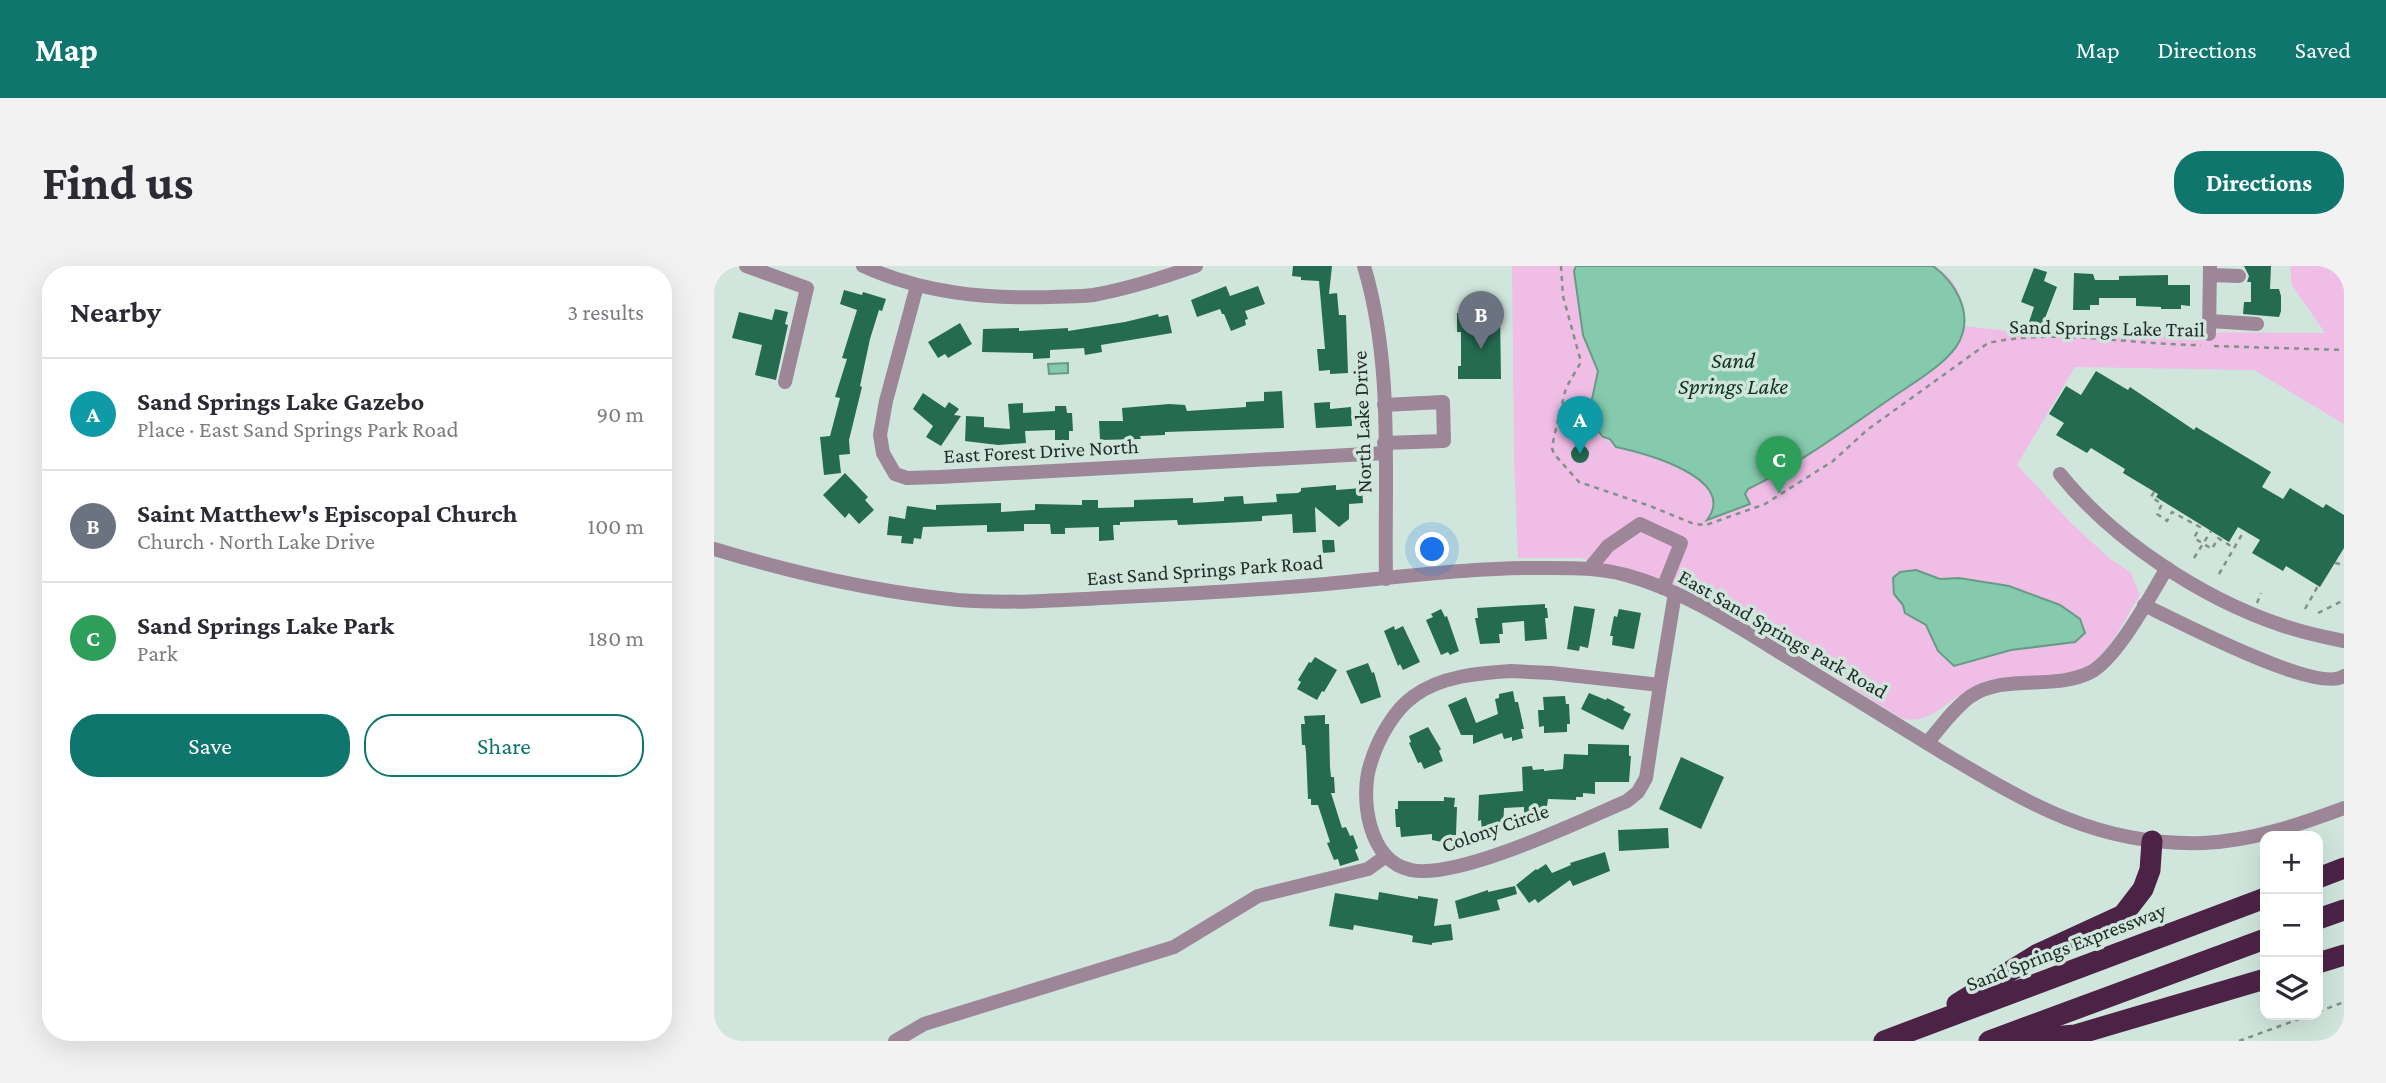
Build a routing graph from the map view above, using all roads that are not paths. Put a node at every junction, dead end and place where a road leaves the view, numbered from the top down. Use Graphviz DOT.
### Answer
graph roads {
  1 [pos="746,266"];
  2 [pos="863,266"];
  3 [pos="1196,266"];
  4 [pos="1364,266"];
  5 [pos="2210,271"];
  6 [pos="1163,272"];
  7 [pos="2239,276"];
  8 [pos="917,286"];
  9 [pos="2257,324"];
  10 [pos="785,382"];
  11 [pos="1384,405"];
  12 [pos="1385,448"];
  13 [pos="2060,474"];
  14 [pos="714,549"];
  15 [pos="1590,568"];
  16 [pos="2167,568"];
  17 [pos="1386,579"];
  18 [pos="1669,590"];
  19 [pos="2144,605"];
  20 [pos="2344,641"];
  21 [pos="2344,676"];
  22 [pos="1660,685"];
  23 [pos="1927,743"];
  24 [pos="2344,808"];
  25 [pos="2152,841"];
  26 [pos="1386,856"];
  27 [pos="2344,868"];
  28 [pos="2323,876"];
  29 [pos="2260,900"];
  30 [pos="2344,909"];
  31 [pos="2323,917"];
  32 [pos="2260,941"];
  33 [pos="2344,955"];
  34 [pos="2323,961"];
  35 [pos="2260,980"];
  36 [pos="1913,1031"];
  37 [pos="895,1041"];
  38 [pos="1884,1041"];
  39 [pos="1989,1041"];
  40 [pos="2002,1041"];
  1 -- 10 [label="street"];
  2 -- 8 [label="street"];
  3 -- 6 [label="street"];
  4 -- 11 [label="street, North Lake Drive"];
  5 -- 7 [label="street"];
  5 -- 9 [label="street"];
  6 -- 8 [label="street"];
  8 -- 12 [label="street, East Forest Drive North"];
  11 -- 12 [label="street, North Lake Drive"];
  11 -- 12 [label="street"];
  12 -- 17 [label="street, North Lake Drive"];
  13 -- 16 [label="street"];
  14 -- 17 [label="street, East Sand Springs Park Road"];
  15 -- 17 [label="street, East Sand Springs Park Road"];
  15 -- 18 [label="street, East Sand Springs Park Road"];
  15 -- 18 [label="street, Colony Circle"];
  16 -- 19 [label="street"];
  16 -- 20 [label="street"];
  18 -- 22 [label="street, Colony Circle"];
  18 -- 23 [label="street, East Sand Springs Park Road"];
  19 -- 21 [label="street"];
  19 -- 23 [label="street"];
  22 -- 26 [label="street, Colony Circle"];
  22 -- 26 [label="street"];
  23 -- 25 [label="street, East Sand Springs Park Road"];
  24 -- 25 [label="street, East Sand Springs Park Road"];
  25 -- 36 [label="highway"];
  26 -- 37 [label="street"];
  27 -- 28 [label="highway"];
  29 -- 36 [label="highway, Sand Springs Expressway"];
  30 -- 31 [label="highway"];
  32 -- 39 [label="highway"];
  33 -- 34 [label="highway"];
  35 -- 40 [label="highway"];
  36 -- 38 [label="highway, Sand Springs Expressway"];
}
